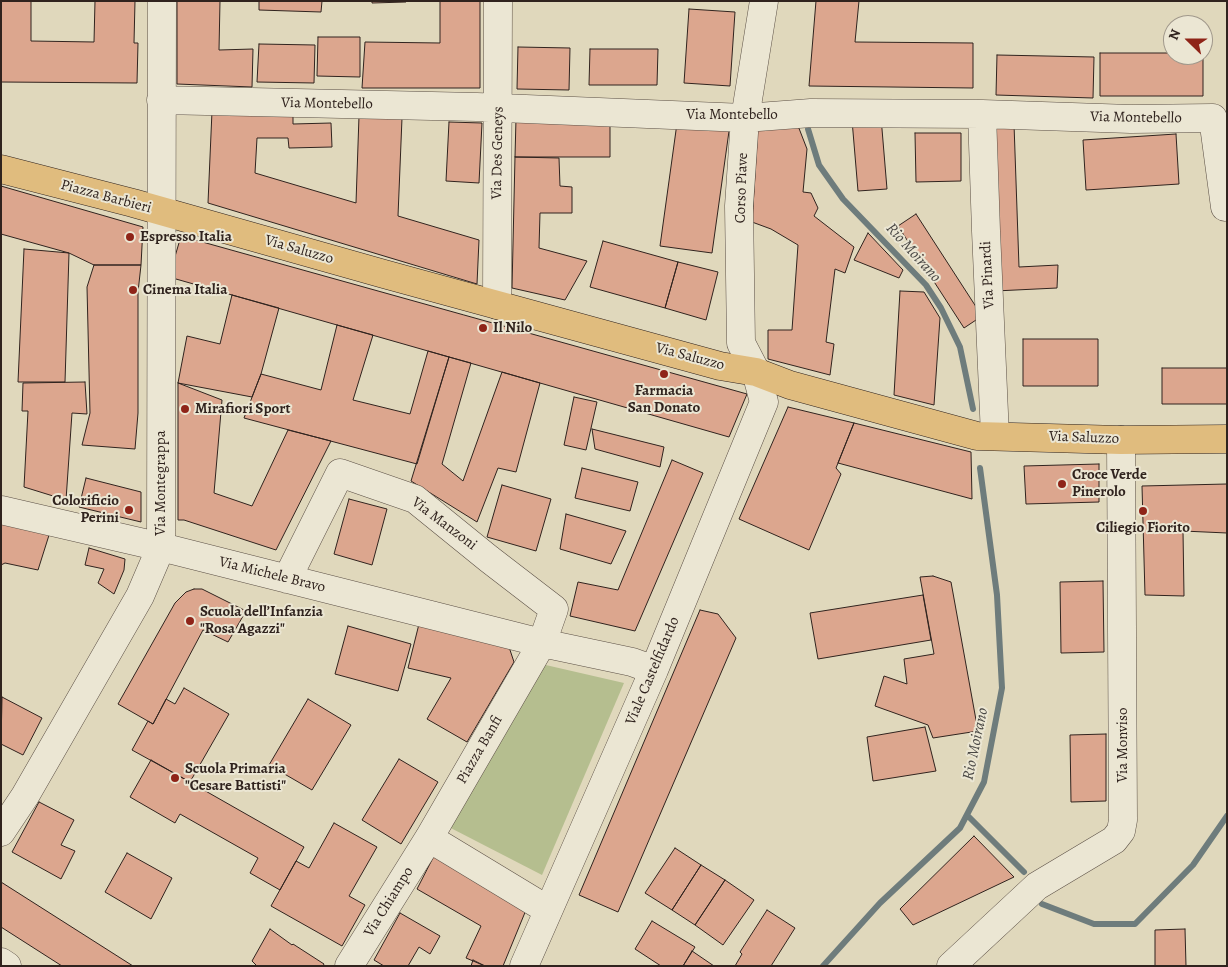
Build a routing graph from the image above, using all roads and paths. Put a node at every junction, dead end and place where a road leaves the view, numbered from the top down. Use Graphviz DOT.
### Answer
graph roads {
  1 [pos="162,1"];
  2 [pos="498,1"];
  3 [pos="764,1"];
  4 [pos="161,100"];
  5 [pos="498,108"];
  6 [pos="982,114"];
  7 [pos="745,118"];
  8 [pos="1222,146"];
  9 [pos="1,169"];
  10 [pos="1225,206"];
  11 [pos="161,212"];
  12 [pos="497,305"];
  13 [pos="756,372"];
  14 [pos="996,436"];
  15 [pos="1227,439"];
  16 [pos="1121,440"];
  17 [pos="1,510"];
  18 [pos="161,547"];
  19 [pos="288,579"];
  20 [pos="542,643"];
  21 [pos="654,670"];
  22 [pos="1,832"];
  23 [pos="429,838"];
  24 [pos="548,910"];
  25 [pos="1,962"];
  26 [pos="7,966"];
  27 [pos="348,966"];
  28 [pos="524,966"];
  29 [pos="951,966"];
  1 -- 4 [label="street, Piazza Barbieri"];
  2 -- 5 [label="street, Via Des Geneys"];
  3 -- 7 [label="street, Corso Piave"];
  4 -- 5 [label="street, Via Montebello"];
  4 -- 11 [label="street, Piazza Barbieri"];
  5 -- 7 [label="street, Via Montebello"];
  5 -- 12 [label="street, Via Des Geneys"];
  6 -- 7 [label="street, Via Montebello"];
  6 -- 8 [label="street, Via Montebello"];
  6 -- 14 [label="street, Via Pinardi"];
  7 -- 13 [label="street, Corso Piave"];
  8 -- 10 [label="street, Via Montebello"];
  9 -- 11 [label="main road, Piazza Barbieri"];
  11 -- 12 [label="main road, Via Saluzzo"];
  11 -- 18 [label="street, Via Montegrappa"];
  12 -- 13 [label="main road, Via Saluzzo"];
  13 -- 14 [label="main road, Via Saluzzo"];
  13 -- 21 [label="street, Viale Castelfidardo"];
  14 -- 16 [label="main road, Via Saluzzo"];
  15 -- 16 [label="main road, Via Saluzzo"];
  16 -- 29 [label="street, Via Monviso"];
  17 -- 18 [label="street, Via Michele Bravo"];
  18 -- 19 [label="street, Via Michele Bravo"];
  18 -- 22 [label="street, Via Montegrappa"];
  19 -- 20 [label="street, Via Michele Bravo"];
  19 -- 20 [label="street, Via Manzoni"];
  20 -- 21 [label="street"];
  20 -- 23 [label="street, Piazza Banfi"];
  21 -- 24 [label="street, Viale Castelfidardo"];
  23 -- 24 [label="street"];
  23 -- 27 [label="street, Via Chiampo"];
  24 -- 28 [label="street, Viale Castelfidardo"];
  25 -- 26 [label="street"];
}
